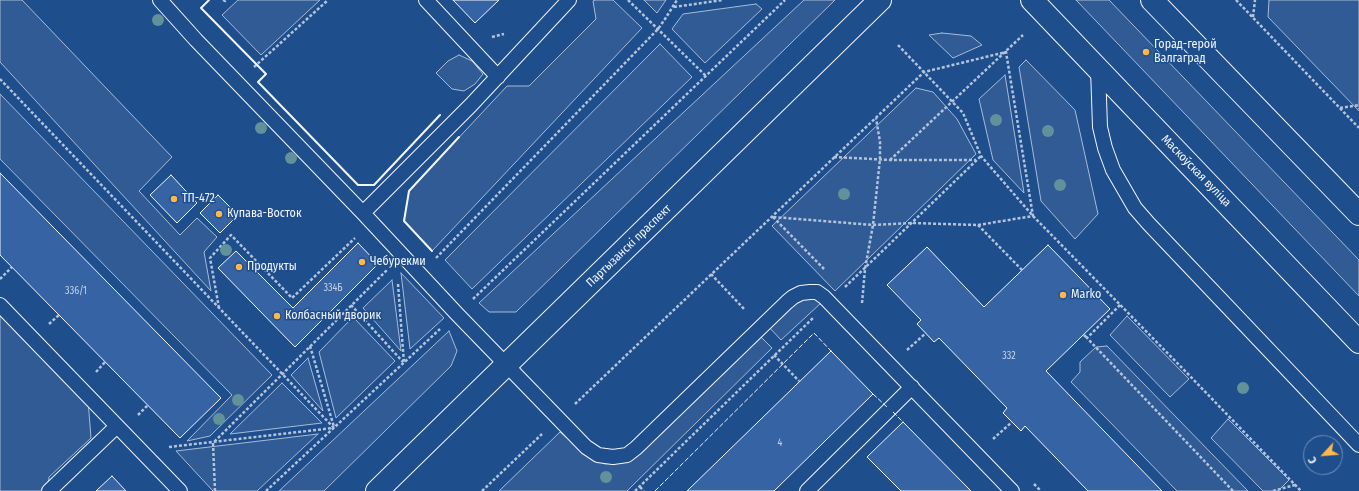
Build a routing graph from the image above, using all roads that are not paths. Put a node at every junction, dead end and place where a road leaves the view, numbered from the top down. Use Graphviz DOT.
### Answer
graph roads {
  1 [pos="160,0"];
  2 [pos="426,0"];
  3 [pos="570,0"];
  4 [pos="880,0"];
  5 [pos="1032,0"];
  6 [pos="1152,0"];
  7 [pos="1098,69"];
  8 [pos="498,77"];
  9 [pos="363,213"];
  10 [pos="1359,214"];
  11 [pos="0,305"];
  12 [pos="1359,342"];
  13 [pos="507,364"];
  14 [pos="912,387"];
  15 [pos="117,426"];
  16 [pos="1359,445"];
  17 [pos="49,491"];
  18 [pos="180,491"];
  19 [pos="377,491"];
  20 [pos="807,491"];
  21 [pos="1012,491"];
  1 -- 9 [label="lane"];
  2 -- 8 [label="lane"];
  3 -- 8 [label="lane"];
  4 -- 13 [label="main road, Партызанскі праспект"];
  5 -- 7 [label="main road, Маскоўская вуліца"];
  6 -- 10 [label="main road"];
  7 -- 12 [label="main road, Маскоўская вуліца"];
  7 -- 16 [label="lane"];
  8 -- 9 [label="lane"];
  9 -- 13 [label="lane"];
  11 -- 15 [label="lane"];
  13 -- 14 [label="lane"];
  13 -- 19 [label="main road, Партызанскі праспект"];
  14 -- 20 [label="lane"];
  14 -- 21 [label="lane"];
  15 -- 17 [label="lane"];
  15 -- 18 [label="lane"];
}
